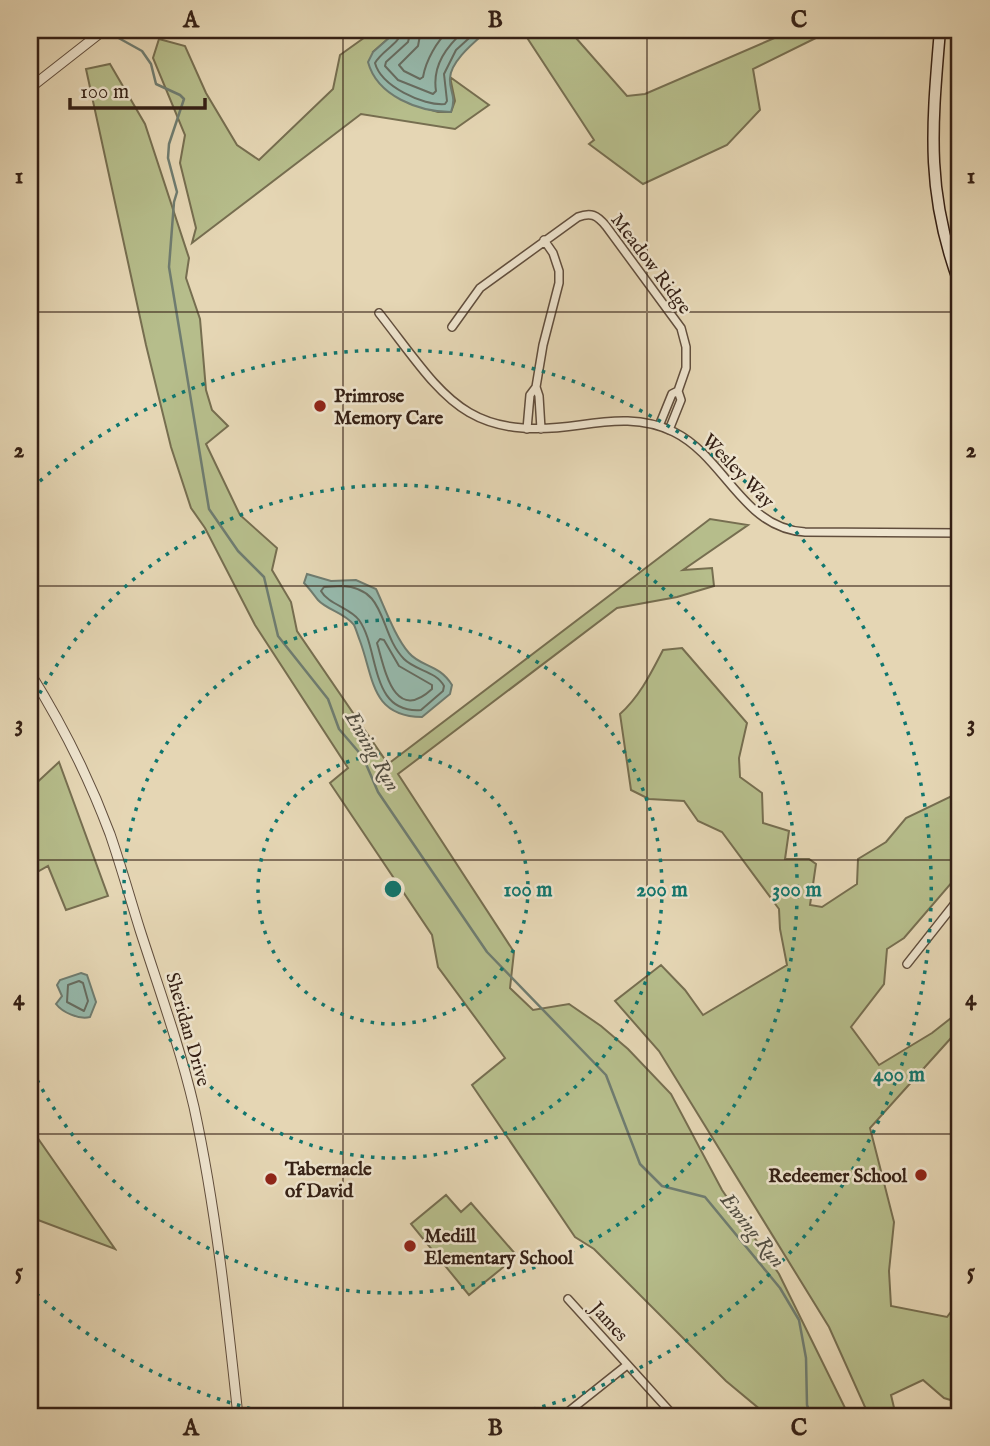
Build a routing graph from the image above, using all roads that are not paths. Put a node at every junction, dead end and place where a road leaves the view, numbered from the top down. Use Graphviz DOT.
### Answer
graph roads {
  1 [pos="104,30"];
  2 [pos="940,30"];
  3 [pos="30,88"];
  4 [pos="544,240"];
  5 [pos="960,285"];
  6 [pos="379,313"];
  7 [pos="452,327"];
  8 [pos="536,387"];
  9 [pos="678,391"];
  10 [pos="659,426"];
  11 [pos="527,429"];
  12 [pos="541,429"];
  13 [pos="668,430"];
  14 [pos="960,533"];
  15 [pos="30,673"];
  16 [pos="960,897"];
  17 [pos="907,964"];
  18 [pos="568,1299"];
  19 [pos="627,1365"];
  20 [pos="238,1416"];
  21 [pos="563,1416"];
  22 [pos="674,1416"];
  1 -- 3 [label="street"];
  2 -- 5 [label="main road"];
  4 -- 7 [label="street, Meadow Ridge"];
  4 -- 8 [label="street"];
  4 -- 9 [label="street, Meadow Ridge"];
  6 -- 11 [label="street, Wesley Way"];
  8 -- 11 [label="street"];
  8 -- 12 [label="street"];
  9 -- 10 [label="street, Meadow Ridge"];
  9 -- 13 [label="street, Meadow Ridge"];
  10 -- 12 [label="street, Wesley Way"];
  10 -- 13 [label="street, Wesley Way"];
  11 -- 12 [label="street, Wesley Way"];
  13 -- 14 [label="street, Wesley Way"];
  15 -- 20 [label="street, Sheridan Drive"];
  16 -- 17 [label="street"];
  18 -- 19 [label="street, James"];
  19 -- 21 [label="street"];
  19 -- 22 [label="street, James"];
}
